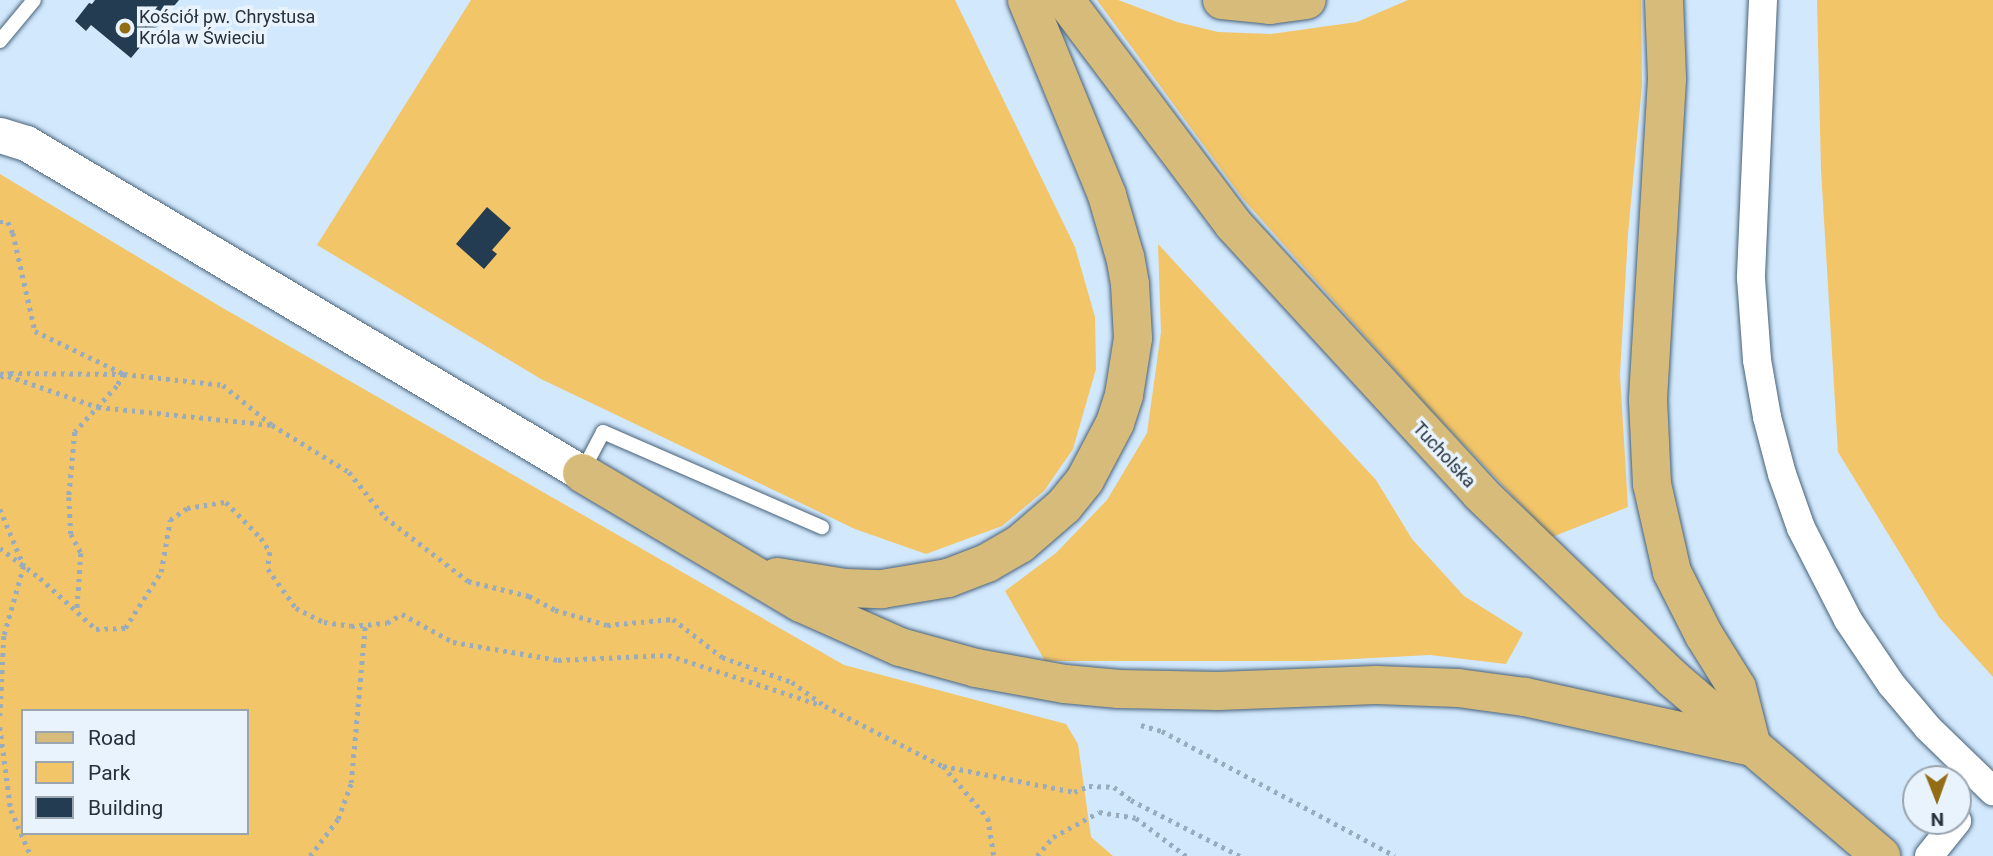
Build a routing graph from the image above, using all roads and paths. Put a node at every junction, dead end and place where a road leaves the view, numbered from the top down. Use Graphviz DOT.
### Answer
graph roads {
  1 [pos="33,0"];
  2 [pos="1027,0"];
  3 [pos="1065,0"];
  4 [pos="1222,0"];
  5 [pos="1307,0"];
  6 [pos="1664,0"];
  7 [pos="1763,0"];
  8 [pos="0,41"];
  9 [pos="0,116"];
  10 [pos="13,139"];
  11 [pos="0,222"];
  12 [pos="124,374"];
  13 [pos="1,375"];
  14 [pos="98,407"];
  15 [pos="272,425"];
  16 [pos="582,473"];
  17 [pos="0,509"];
  18 [pos="822,527"];
  19 [pos="0,548"];
  20 [pos="24,566"];
  21 [pos="745,569"];
  22 [pos="77,612"];
  23 [pos="365,625"];
  24 [pos="825,706"];
  25 [pos="0,717"];
  26 [pos="0,727"];
  27 [pos="1752,747"];
  28 [pos="943,766"];
  29 [pos="1989,788"];
  30 [pos="1972,806"];
  31 [pos="21,833"];
  32 [pos="22,835"];
  33 [pos="1946,835"];
  34 [pos="31,856"];
  35 [pos="310,856"];
  36 [pos="994,856"];
  37 [pos="1037,856"];
  38 [pos="1186,856"];
  39 [pos="1240,856"];
  40 [pos="1881,856"];
  41 [pos="1929,856"];
  1 -- 8 [label="lane"];
  2 -- 21 [label="main road"];
  3 -- 27 [label="main road, Tucholska"];
  4 -- 5 [label="main road"];
  6 -- 27 [label="main road"];
  7 -- 29 [label="street"];
  9 -- 10 [label="street"];
  10 -- 16 [label="street"];
  11 -- 12 [label="path"];
  12 -- 13 [label="path"];
  12 -- 14 [label="path"];
  12 -- 15 [label="path"];
  13 -- 14 [label="path"];
  14 -- 15 [label="path"];
  14 -- 22 [label="path"];
  15 -- 24 [label="path"];
  16 -- 18 [label="lane"];
  16 -- 21 [label="main road"];
  17 -- 20 [label="path"];
  19 -- 20 [label="path"];
  20 -- 22 [label="path"];
  20 -- 25 [label="path"];
  21 -- 27 [label="main road"];
  22 -- 23 [label="path"];
  23 -- 24 [label="path"];
  23 -- 35 [label="path"];
  24 -- 28 [label="path"];
  26 -- 31 [label="path"];
  27 -- 40 [label="main road, Tucholska"];
  28 -- 36 [label="path"];
  28 -- 39 [label="path"];
  29 -- 30 [label="street"];
  32 -- 34 [label="path"];
  33 -- 41 [label="street"];
  37 -- 38 [label="path"];
}
